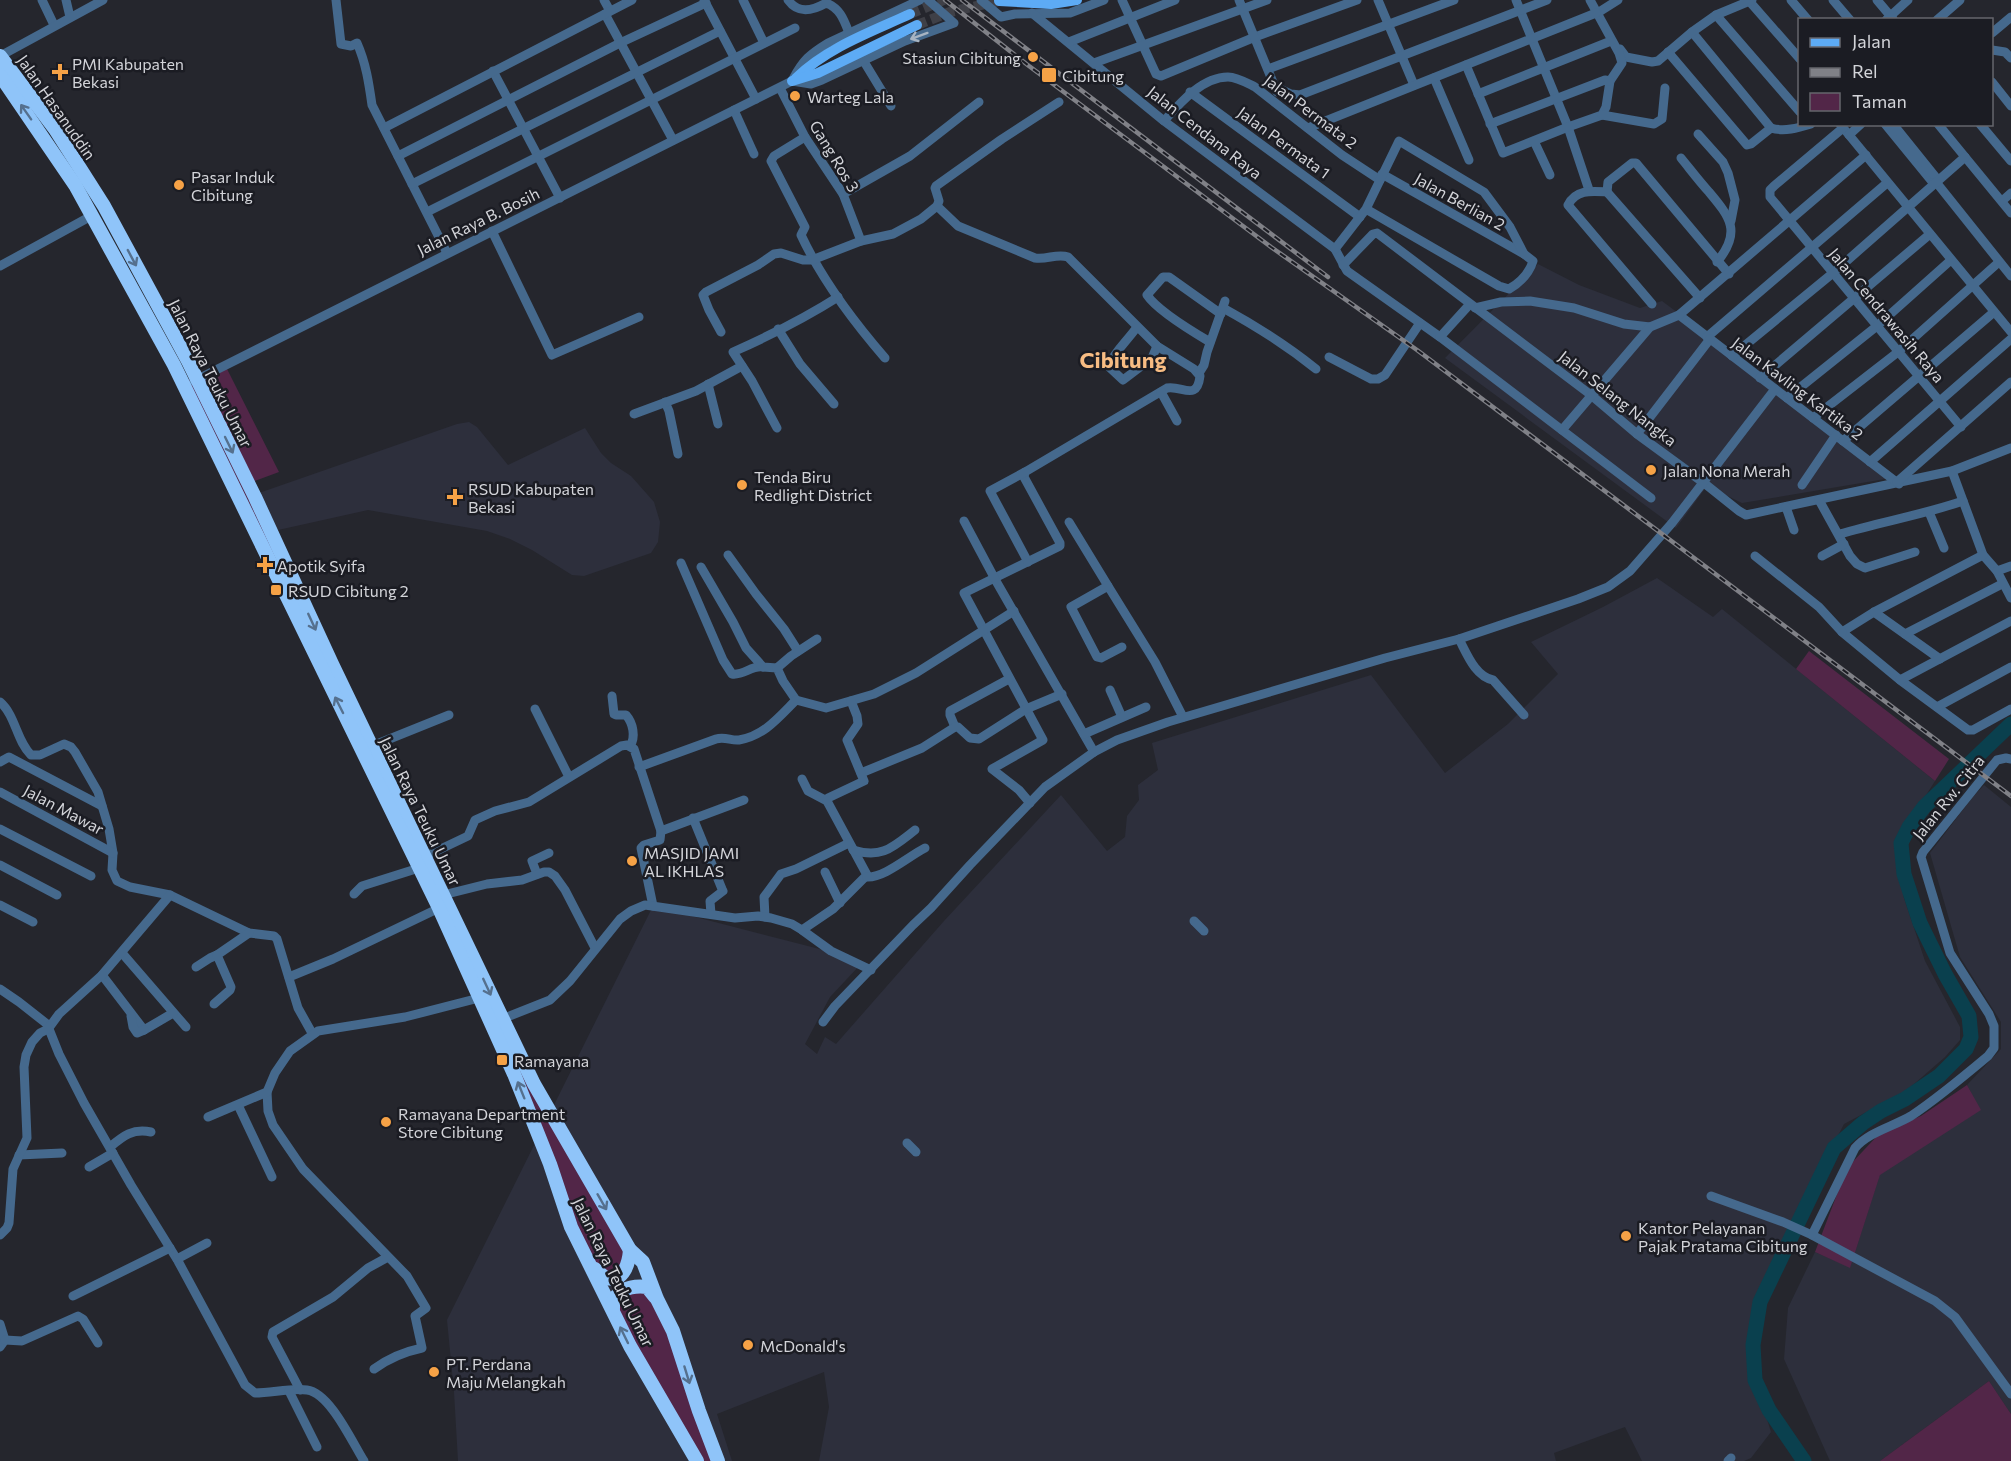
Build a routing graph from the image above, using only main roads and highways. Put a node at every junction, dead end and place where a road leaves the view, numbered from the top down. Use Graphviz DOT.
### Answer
graph roads {
  1 [pos="1077,0"];
  2 [pos="999,1"];
  3 [pos="910,14"];
  4 [pos="917,25"];
  5 [pos="0,56"];
  6 [pos="0,75"];
  7 [pos="81,181"];
  8 [pos="265,536"];
  9 [pos="329,672"];
  10 [pos="422,862"];
  11 [pos="630,1250"];
  12 [pos="591,1267"];
  13 [pos="657,1299"];
  14 [pos="614,1312"];
  15 [pos="697,1461"];
  16 [pos="718,1461"];
  1 -- 2 [label="main road"];
  3 -- 4 [label="main road"];
  5 -- 7 [label="highway, Jalan Hasanuddin"];
  7 -- 6 [label="highway, Jalan Hasanuddin, one-way"];
  7 -- 8 [label="highway, Jalan Raya Teuku Umar"];
  7 -- 8 [label="highway, Jalan Raya Teuku Umar, one-way"];
  8 -- 9 [label="highway, Jalan Raya Teuku Umar"];
  10 -- 9 [label="highway, Jalan Raya Teuku Umar, one-way"];
  9 -- 10 [label="highway, Jalan Raya Teuku Umar"];
  10 -- 11 [label="highway, Jalan Raya Teuku Umar, one-way"];
  12 -- 10 [label="highway, Jalan Raya Teuku Umar, one-way"];
  11 -- 12 [label="highway"];
  11 -- 13 [label="highway, Jalan Raya Teuku Umar"];
  12 -- 14 [label="highway, Jalan Raya Teuku Umar"];
  13 -- 14 [label="highway"];
  13 -- 16 [label="highway, Jalan Raya Teuku Umar, one-way"];
  15 -- 14 [label="highway, Jalan Raya Teuku Umar, one-way"];
}
